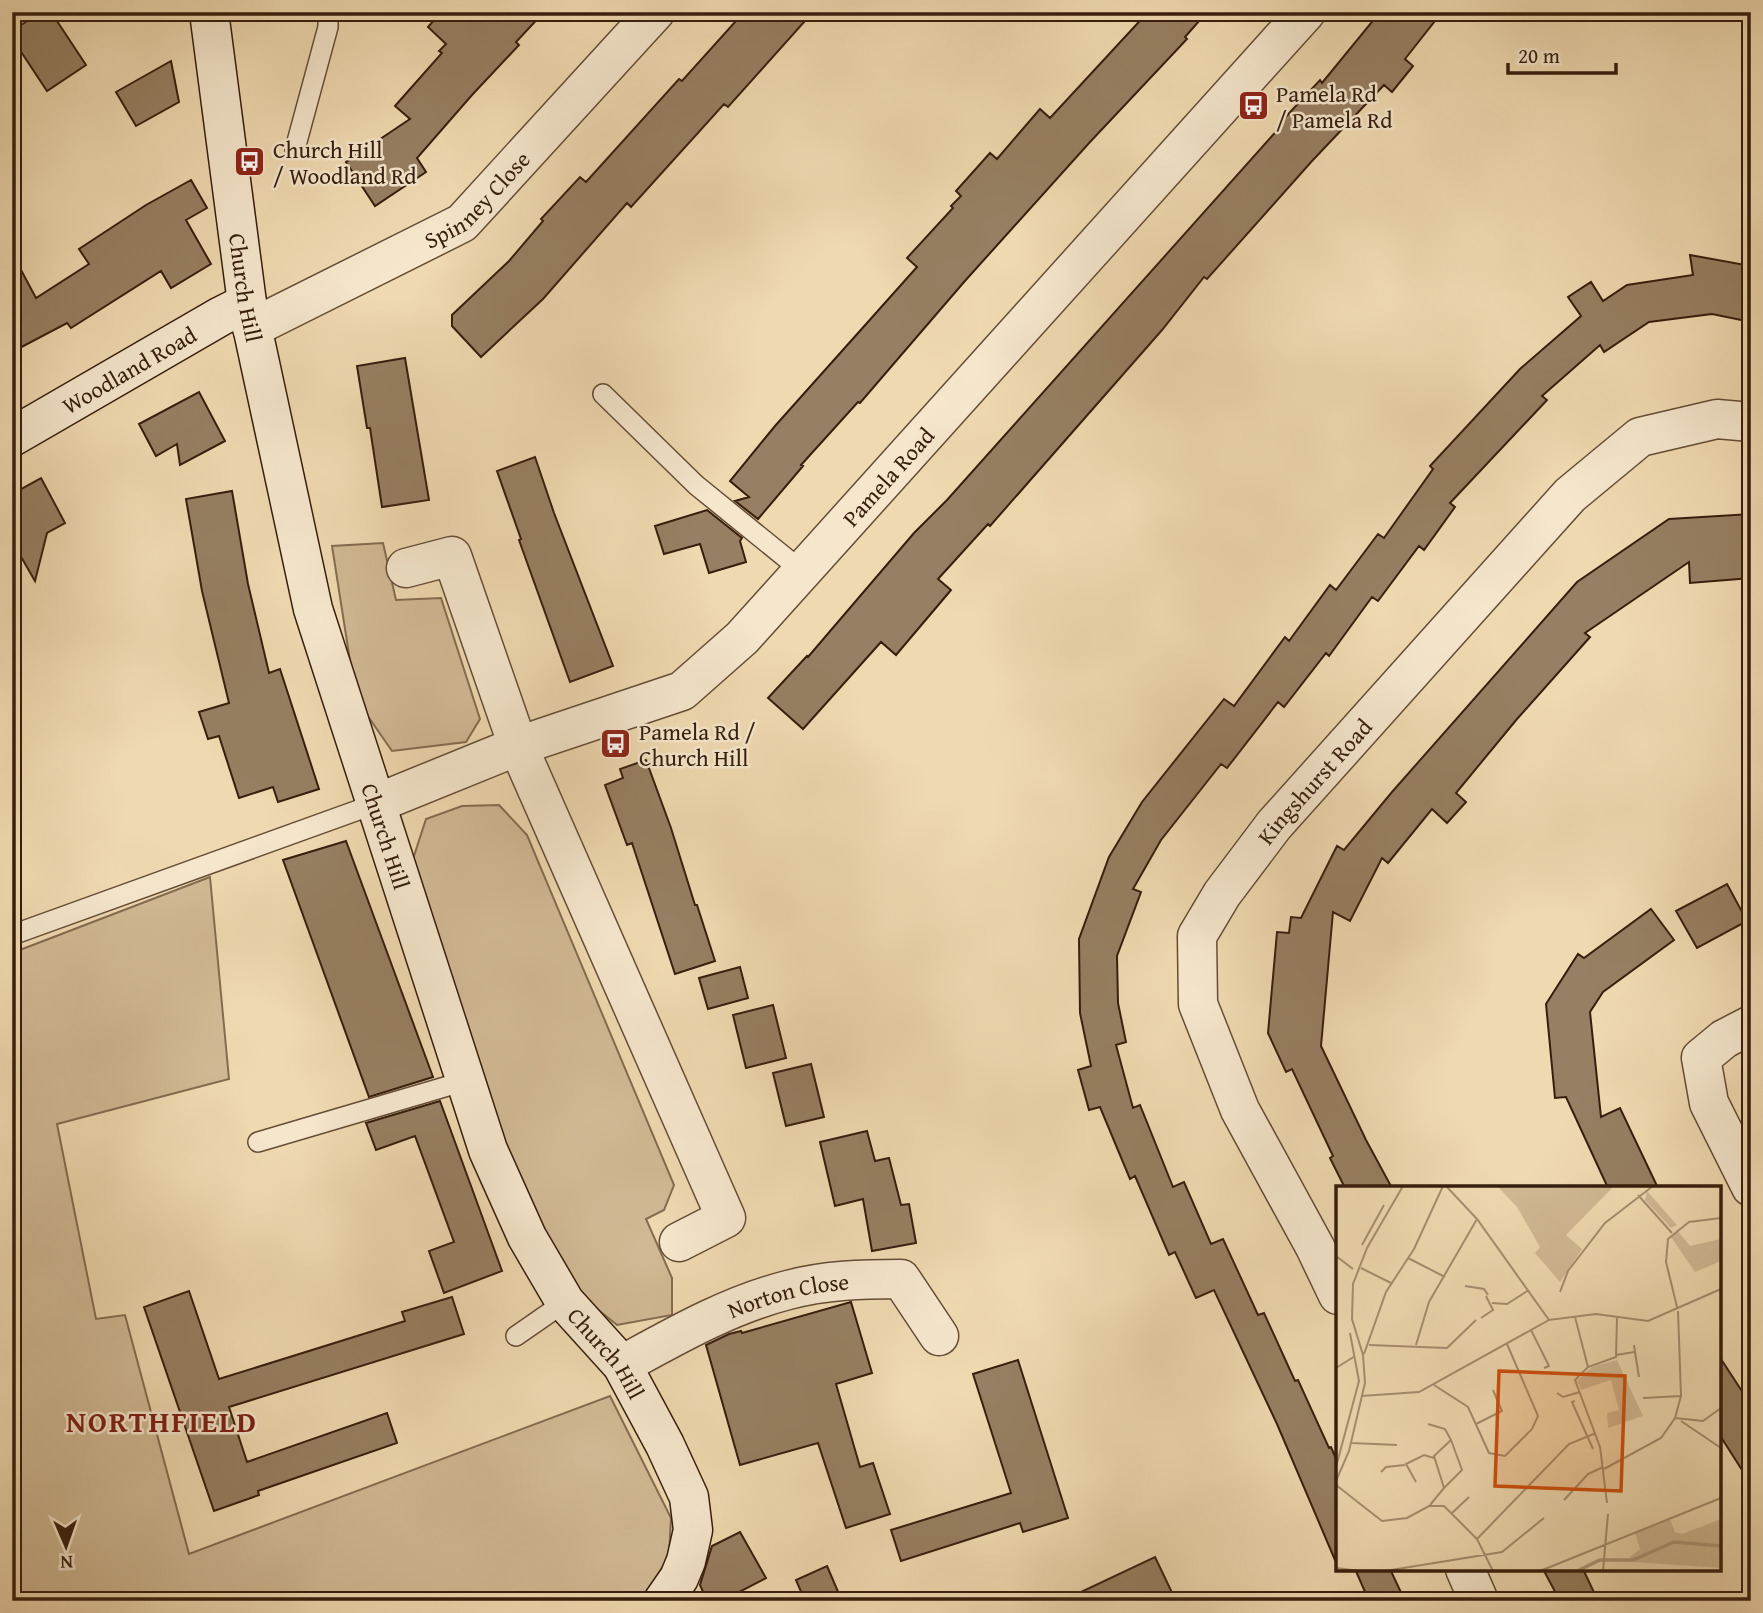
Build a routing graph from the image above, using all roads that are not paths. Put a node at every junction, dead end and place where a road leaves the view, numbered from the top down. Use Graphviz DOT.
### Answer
graph roads {
  1 [pos="209,12"];
  2 [pos="328,12"];
  3 [pos="655,12"];
  4 [pos="1306,12"];
  5 [pos="295,149"];
  6 [pos="250,316"];
  7 [pos="603,394"];
  8 [pos="1751,422"];
  9 [pos="12,437"];
  10 [pos="406,568"];
  11 [pos="802,571"];
  12 [pos="518,746"];
  13 [pos="374,804"];
  14 [pos="12,935"];
  15 [pos="1751,1025"];
  16 [pos="465,1081"];
  17 [pos="258,1142"];
  18 [pos="1751,1186"];
  19 [pos="679,1242"];
  20 [pos="1336,1291"];
  21 [pos="565,1302"];
  22 [pos="516,1336"];
  23 [pos="939,1336"];
  24 [pos="622,1365"];
  25 [pos="1466,1571"];
  26 [pos="663,1601"];
  27 [pos="1479,1601"];
  1 -- 6 [label="street, Church Hill"];
  2 -- 5 [label="lane"];
  3 -- 6 [label="street, Spinney Close"];
  4 -- 11 [label="street, Pamela Road"];
  6 -- 9 [label="street, Woodland Road"];
  6 -- 13 [label="street, Church Hill"];
  7 -- 11 [label="lane"];
  8 -- 20 [label="street, Kingshurst Road"];
  10 -- 12 [label="street"];
  11 -- 12 [label="street, Pamela Road"];
  12 -- 13 [label="street, Pamela Road"];
  12 -- 19 [label="street"];
  13 -- 14 [label="lane"];
  13 -- 16 [label="street, Church Hill"];
  15 -- 18 [label="street"];
  16 -- 17 [label="lane"];
  16 -- 21 [label="street, Church Hill"];
  21 -- 22 [label="lane"];
  21 -- 24 [label="street, Church Hill"];
  23 -- 24 [label="street, Norton Close"];
  24 -- 26 [label="street, Church Hill"];
  25 -- 27 [label="street"];
}
